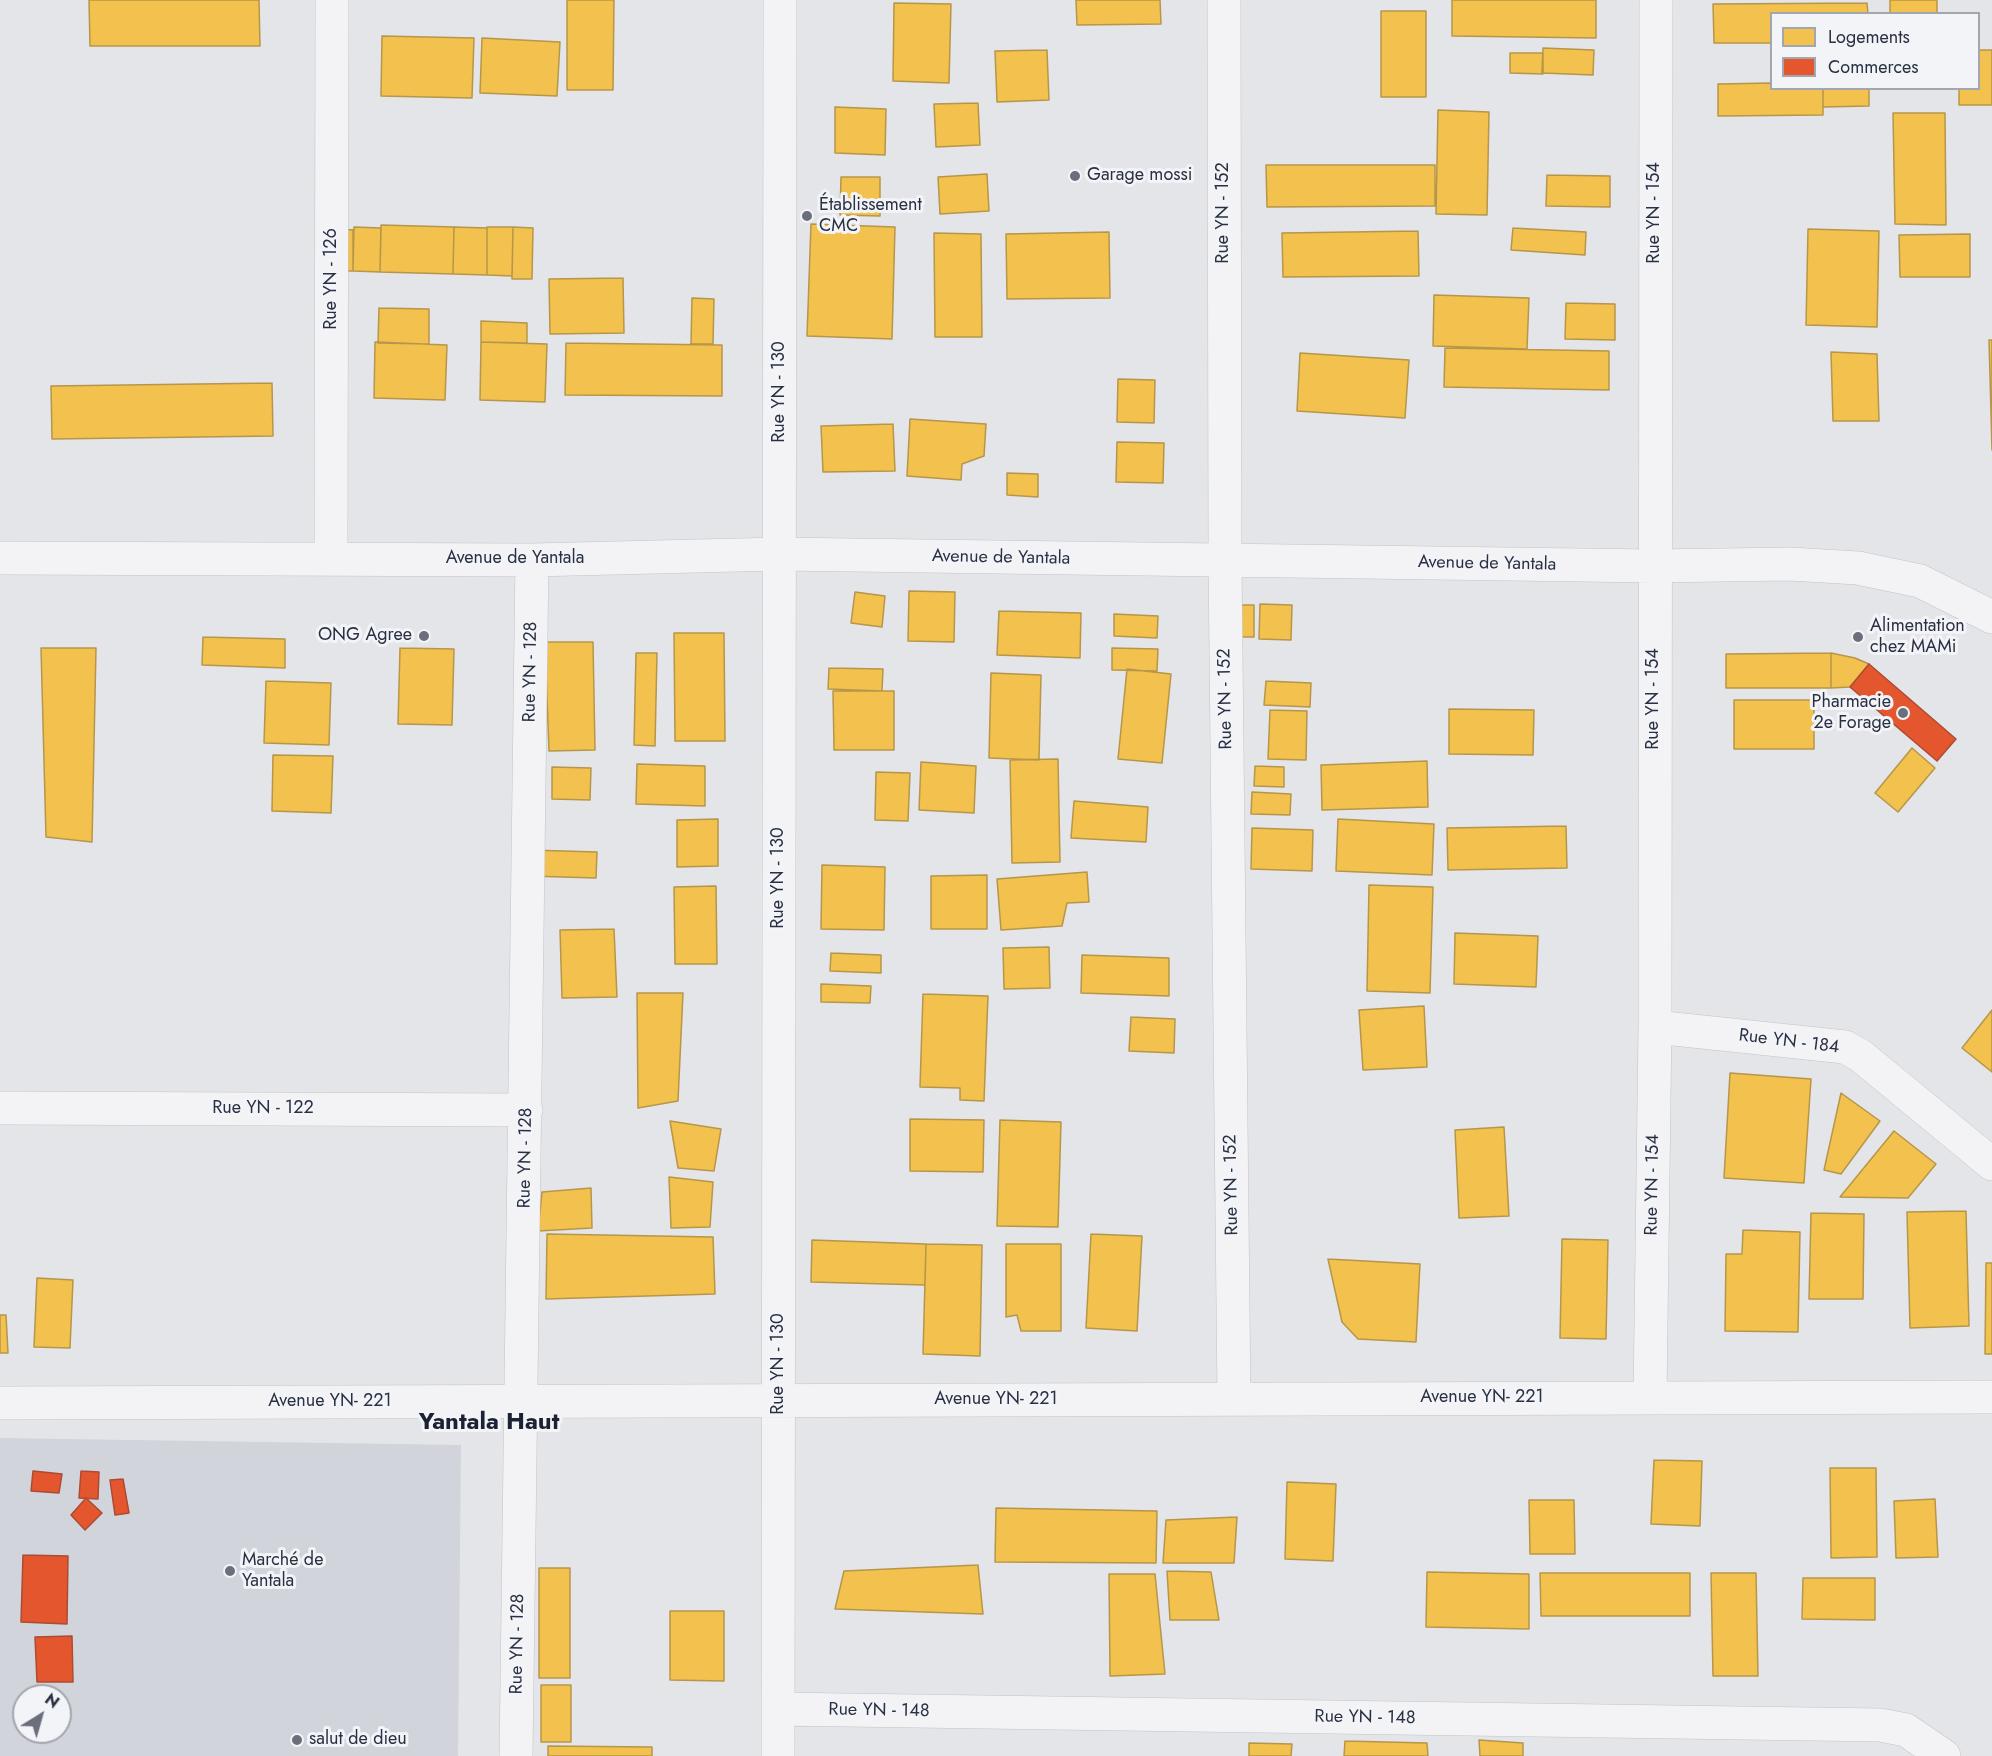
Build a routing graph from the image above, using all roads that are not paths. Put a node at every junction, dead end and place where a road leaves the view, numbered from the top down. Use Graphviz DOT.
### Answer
graph roads {
  1 [pos="332,0"];
  2 [pos="780,0"];
  3 [pos="1224,0"];
  4 [pos="1656,0"];
  5 [pos="779,554"];
  6 [pos="0,558"];
  7 [pos="331,559"];
  8 [pos="532,560"];
  9 [pos="1225,561"];
  10 [pos="1654,566"];
  11 [pos="1992,617"];
  12 [pos="1655,1028"];
  13 [pos="0,1108"];
  14 [pos="526,1110"];
  15 [pos="1992,1164"];
  16 [pos="1992,1397"];
  17 [pos="1650,1398"];
  18 [pos="1234,1399"];
  19 [pos="521,1401"];
  20 [pos="778,1401"];
  21 [pos="0,1403"];
  22 [pos="778,1709"];
  23 [pos="516,1756"];
  24 [pos="778,1756"];
  25 [pos="1944,1756"];
  1 -- 7 [label="street, Rue YN - 126"];
  2 -- 5 [label="street, Rue YN - 130"];
  3 -- 9 [label="street, Rue YN - 152"];
  4 -- 10 [label="street, Rue YN - 154"];
  5 -- 8 [label="street, Avenue de Yantala"];
  5 -- 9 [label="street, Avenue de Yantala"];
  5 -- 20 [label="street, Rue YN - 130"];
  6 -- 7 [label="street, Avenue de Yantala"];
  7 -- 8 [label="street, Avenue de Yantala"];
  8 -- 14 [label="street, Rue YN - 128"];
  9 -- 10 [label="street, Avenue de Yantala"];
  9 -- 18 [label="street, Rue YN - 152"];
  10 -- 11 [label="street, Avenue de Yantala"];
  10 -- 12 [label="street, Rue YN - 154"];
  12 -- 15 [label="street, Rue YN - 184"];
  12 -- 17 [label="street, Rue YN - 154"];
  13 -- 14 [label="street, Rue YN - 122"];
  14 -- 19 [label="street, Rue YN - 128"];
  16 -- 17 [label="street, Avenue YN- 221"];
  17 -- 18 [label="street, Avenue YN- 221"];
  18 -- 20 [label="street, Avenue YN- 221"];
  19 -- 20 [label="street, Avenue YN- 221"];
  19 -- 21 [label="street, Avenue YN- 221"];
  19 -- 23 [label="street, Rue YN - 128"];
  20 -- 22 [label="street, Rue YN - 130"];
  22 -- 24 [label="street, Rue YN - 130"];
  22 -- 25 [label="street, Rue YN - 148"];
}
